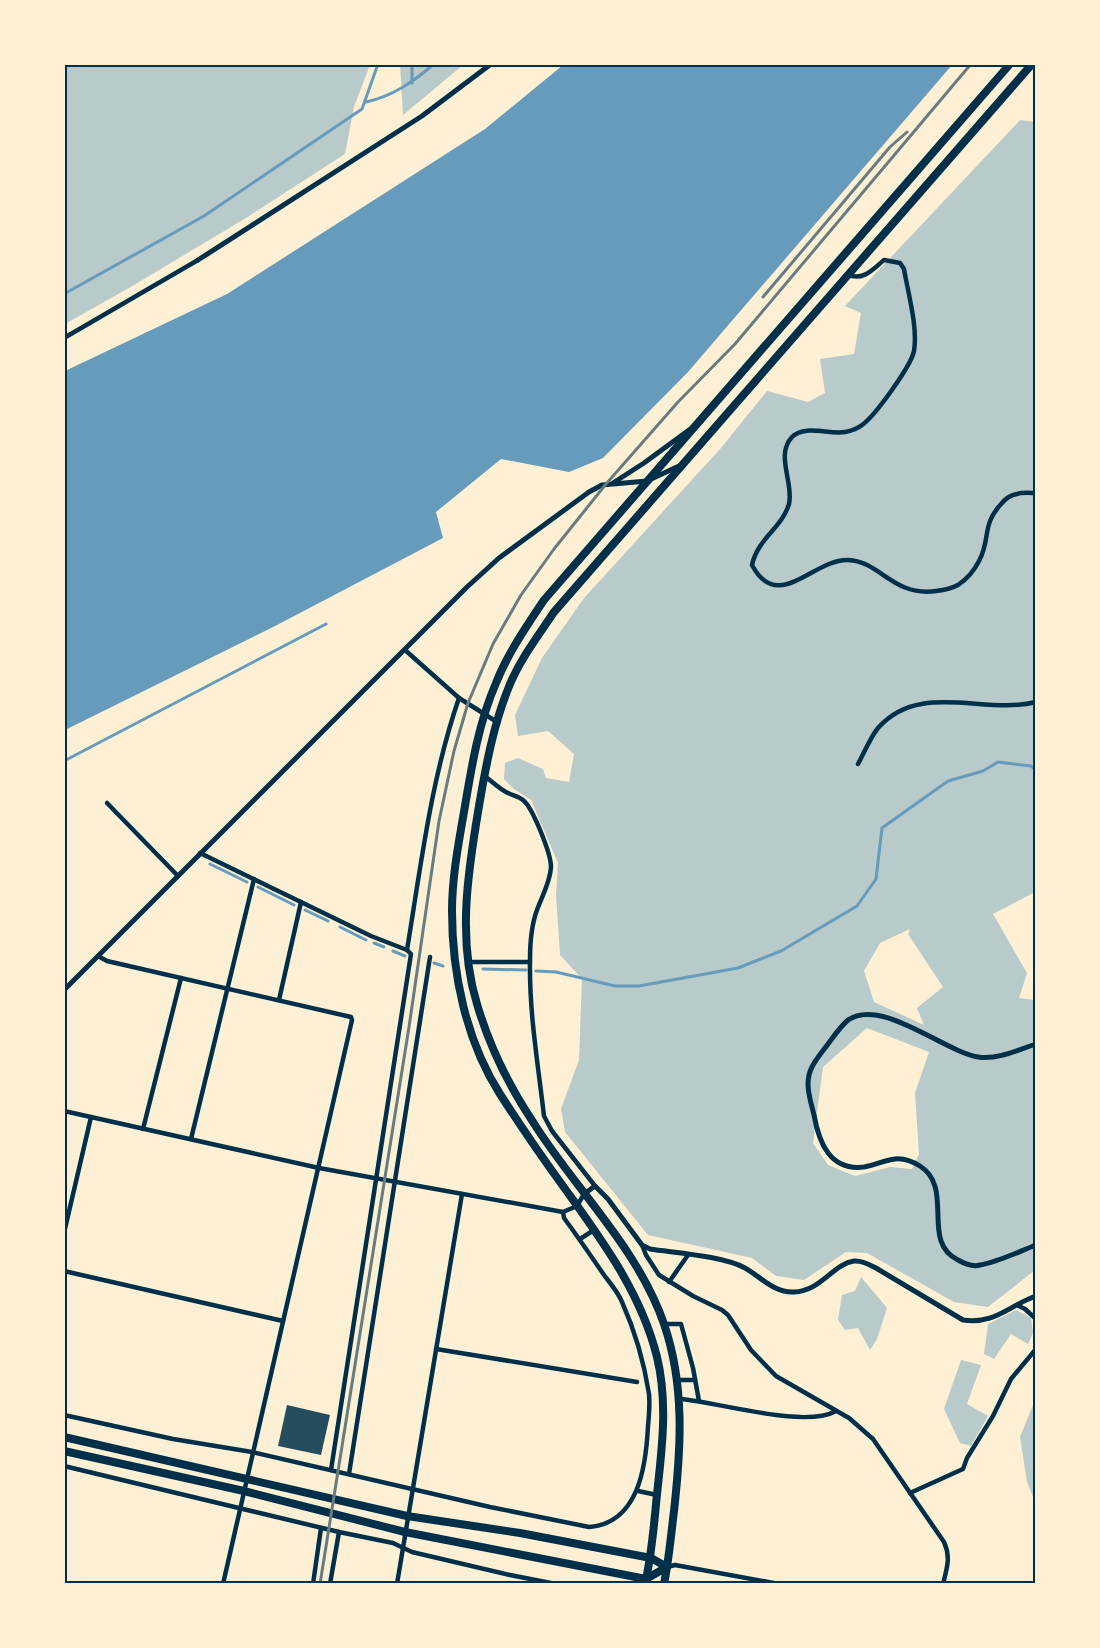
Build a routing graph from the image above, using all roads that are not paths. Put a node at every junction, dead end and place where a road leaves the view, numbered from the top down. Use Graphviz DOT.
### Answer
graph roads {
  1 [pos="491,64"];
  2 [pos="1010,64"];
  3 [pos="1032,64"];
  4 [pos="198,260"];
  5 [pos="848,275"];
  6 [pos="64,338"];
  7 [pos="698,423"];
  8 [pos="684,464"];
  9 [pos="647,481"];
  10 [pos="611,484"];
  11 [pos="1035,493"];
  12 [pos="405,650"];
  13 [pos="459,698"];
  14 [pos="1035,702"];
  15 [pos="483,715"];
  16 [pos="497,722"];
  17 [pos="858,764"];
  18 [pos="484,776"];
  19 [pos="107,803"];
  20 [pos="201,853"];
  21 [pos="178,876"];
  22 [pos="254,879"];
  23 [pos="301,902"];
  24 [pos="407,950"];
  25 [pos="98,956"];
  26 [pos="430,957"];
  27 [pos="468,962"];
  28 [pos="530,962"];
  29 [pos="181,978"];
  30 [pos="226,988"];
  31 [pos="64,990"];
  32 [pos="279,1000"];
  33 [pos="1035,1044"];
  34 [pos="64,1111"];
  35 [pos="544,1116"];
  36 [pos="91,1117"];
  37 [pos="531,1119"];
  38 [pos="144,1129"];
  39 [pos="191,1139"];
  40 [pos="319,1168"];
  41 [pos="377,1179"];
  42 [pos="395,1182"];
  43 [pos="595,1186"];
  44 [pos="462,1194"];
  45 [pos="584,1194"];
  46 [pos="577,1206"];
  47 [pos="563,1212"];
  48 [pos="594,1230"];
  49 [pos="64,1233"];
  50 [pos="580,1239"];
  51 [pos="642,1245"];
  52 [pos="1035,1245"];
  53 [pos="688,1255"];
  54 [pos="64,1271"];
  55 [pos="669,1282"];
  56 [pos="1035,1296"];
  57 [pos="1016,1305"];
  58 [pos="1035,1319"];
  59 [pos="283,1321"];
  60 [pos="664,1324"];
  61 [pos="436,1349"];
  62 [pos="1035,1349"];
  63 [pos="678,1380"];
  64 [pos="695,1380"];
  65 [pos="637,1382"];
  66 [pos="649,1397"];
  67 [pos="663,1397"];
  68 [pos="680,1400"];
  69 [pos="699,1401"];
  70 [pos="836,1411"];
  71 [pos="64,1415"];
  72 [pos="64,1437"];
  73 [pos="64,1451"];
  74 [pos="252,1452"];
  75 [pos="64,1466"];
  76 [pos="331,1470"];
  77 [pos="349,1474"];
  78 [pos="247,1480"];
  79 [pos="412,1488"];
  80 [pos="244,1491"];
  81 [pos="638,1491"];
  82 [pos="910,1493"];
  83 [pos="657,1495"];
  84 [pos="240,1509"];
  85 [pos="407,1516"];
  86 [pos="321,1528"];
  87 [pos="339,1532"];
  88 [pos="405,1532"];
  89 [pos="403,1548"];
  90 [pos="651,1558"];
  91 [pos="668,1567"];
  92 [pos="646,1581"];
  93 [pos="223,1584"];
  94 [pos="313,1584"];
  95 [pos="330,1584"];
  96 [pos="397,1584"];
  97 [pos="556,1584"];
  98 [pos="664,1584"];
  99 [pos="779,1584"];
  100 [pos="943,1584"];
  1 -- 4 [label="street"];
  2 -- 7 [label="highway"];
  3 -- 5 [label="highway"];
  4 -- 6 [label="street"];
  5 -- 8 [label="highway"];
  5 -- 11 [label="street"];
  7 -- 9 [label="highway"];
  7 -- 10 [label="street"];
  8 -- 9 [label="street"];
  8 -- 16 [label="highway"];
  9 -- 10 [label="street"];
  9 -- 15 [label="highway"];
  10 -- 12 [label="street"];
  12 -- 13 [label="street"];
  12 -- 20 [label="street"];
  13 -- 15 [label="street"];
  13 -- 24 [label="street"];
  14 -- 17 [label="street"];
  15 -- 16 [label="street"];
  15 -- 46 [label="highway"];
  16 -- 18 [label="highway"];
  18 -- 27 [label="highway"];
  18 -- 28 [label="street"];
  19 -- 21 [label="street"];
  20 -- 21 [label="street"];
  20 -- 22 [label="street"];
  21 -- 25 [label="street"];
  22 -- 23 [label="street"];
  22 -- 30 [label="street"];
  23 -- 24 [label="street"];
  23 -- 32 [label="street"];
  24 -- 41 [label="street"];
  25 -- 29 [label="street"];
  25 -- 31 [label="street"];
  26 -- 42 [label="street"];
  27 -- 28 [label="street"];
  27 -- 37 [label="highway"];
  28 -- 35 [label="street"];
  29 -- 30 [label="street"];
  29 -- 38 [label="street"];
  30 -- 32 [label="street"];
  30 -- 39 [label="street"];
  32 -- 40 [label="street"];
  33 -- 52 [label="street"];
  34 -- 36 [label="street"];
  35 -- 37 [label="street"];
  35 -- 43 [label="street"];
  36 -- 38 [label="street"];
  36 -- 49 [label="street"];
  37 -- 45 [label="highway"];
  38 -- 39 [label="street"];
  39 -- 40 [label="street"];
  40 -- 41 [label="street"];
  40 -- 59 [label="street"];
  41 -- 42 [label="street"];
  41 -- 76 [label="street"];
  42 -- 44 [label="street"];
  42 -- 77 [label="street"];
  43 -- 45 [label="street"];
  43 -- 51 [label="street"];
  44 -- 47 [label="street"];
  44 -- 61 [label="street"];
  45 -- 46 [label="street"];
  45 -- 60 [label="highway"];
  46 -- 47 [label="street"];
  46 -- 48 [label="highway"];
  47 -- 50 [label="street"];
  48 -- 50 [label="street"];
  48 -- 67 [label="highway"];
  50 -- 66 [label="street"];
  51 -- 53 [label="street"];
  51 -- 55 [label="street"];
  53 -- 55 [label="street"];
  53 -- 57 [label="street"];
  54 -- 59 [label="street"];
  55 -- 70 [label="street"];
  56 -- 57 [label="street"];
  57 -- 58 [label="street"];
  59 -- 74 [label="street"];
  60 -- 63 [label="highway"];
  60 -- 64 [label="street"];
  61 -- 65 [label="street"];
  61 -- 79 [label="street"];
  62 -- 82 [label="street"];
  63 -- 64 [label="street"];
  63 -- 68 [label="highway"];
  64 -- 69 [label="street"];
  66 -- 67 [label="street"];
  66 -- 81 [label="street"];
  67 -- 83 [label="highway"];
  68 -- 69 [label="street"];
  68 -- 91 [label="highway"];
  69 -- 70 [label="street"];
  70 -- 82 [label="street"];
  71 -- 74 [label="street"];
  72 -- 78 [label="highway"];
  73 -- 80 [label="highway"];
  74 -- 76 [label="street"];
  74 -- 78 [label="street"];
  75 -- 84 [label="street"];
  76 -- 77 [label="street"];
  77 -- 79 [label="street"];
  78 -- 80 [label="street"];
  78 -- 85 [label="highway"];
  79 -- 81 [label="street"];
  79 -- 85 [label="street"];
  80 -- 84 [label="street"];
  80 -- 88 [label="highway"];
  81 -- 83 [label="street"];
  82 -- 100 [label="street"];
  83 -- 90 [label="highway"];
  84 -- 86 [label="street"];
  84 -- 93 [label="street"];
  85 -- 88 [label="street"];
  85 -- 90 [label="highway"];
  86 -- 87 [label="street"];
  86 -- 94 [label="street"];
  87 -- 89 [label="street"];
  87 -- 95 [label="street"];
  88 -- 89 [label="street"];
  88 -- 92 [label="highway"];
  89 -- 96 [label="street"];
  89 -- 97 [label="street"];
  90 -- 91 [label="highway"];
  90 -- 92 [label="highway"];
  91 -- 92 [label="highway"];
  91 -- 98 [label="highway"];
  91 -- 99 [label="street"];
}
